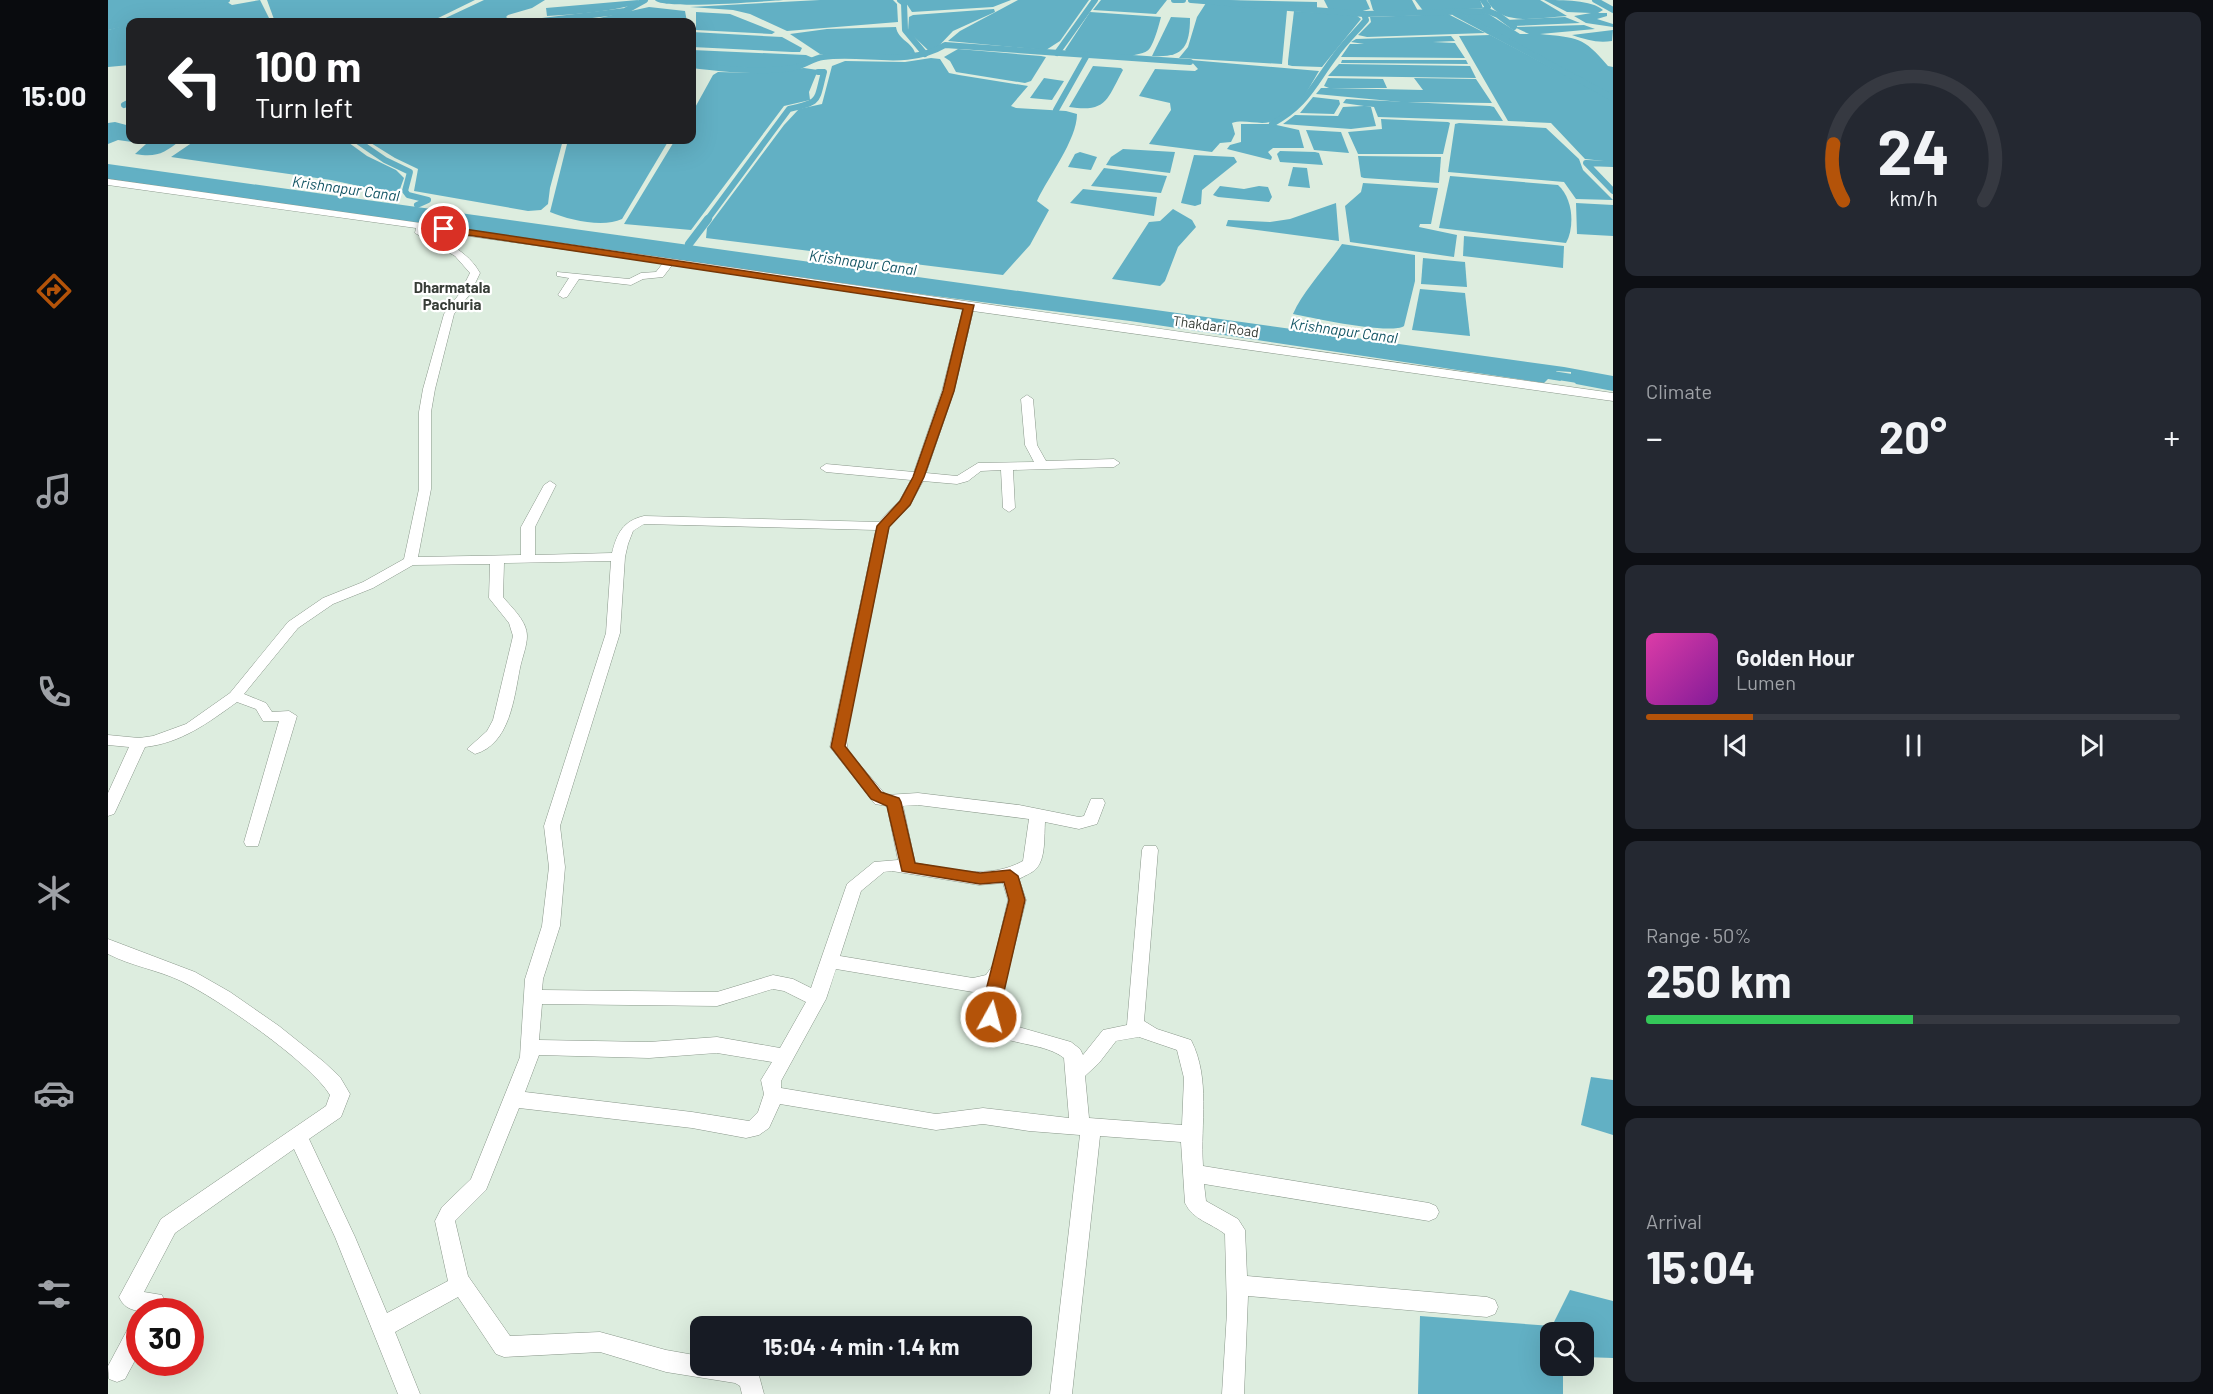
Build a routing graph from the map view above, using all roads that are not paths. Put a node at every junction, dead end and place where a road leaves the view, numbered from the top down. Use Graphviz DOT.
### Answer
graph roads {
  1 [pos="108,182"];
  2 [pos="424,225"];
  3 [pos="670,261"];
  4 [pos="561,274"];
  5 [pos="576,276"];
  6 [pos="563,295"];
  7 [pos="970,308"];
  8 [pos="1613,397"];
  9 [pos="1027,399"];
  10 [pos="1114,463"];
  11 [pos="1042,465"];
  12 [pos="1007,466"];
  13 [pos="826,468"];
  14 [pos="919,477"];
  15 [pos="550,485"];
  16 [pos="1009,508"];
  17 [pos="883,526"];
  18 [pos="618,557"];
  19 [pos="497,559"];
  20 [pos="528,559"];
  21 [pos="410,561"];
  22 [pos="235,696"];
  23 [pos="108,740"];
  24 [pos="139,743"];
  25 [pos="475,749"];
  26 [pos="894,802"];
  27 [pos="1097,803"];
  28 [pos="108,810"];
  29 [pos="1037,815"];
  30 [pos="252,842"];
  31 [pos="1150,850"];
  32 [pos="908,867"];
  33 [pos="1010,876"];
  34 [pos="108,946"];
  35 [pos="830,961"];
  36 [pos="998,975"];
  37 [pos="533,997"];
  38 [pos="817,999"];
  39 [pos="1139,1030"];
  40 [pos="531,1047"];
  41 [pos="784,1056"];
  42 [pos="1077,1071"];
  43 [pos="774,1094"];
  44 [pos="513,1099"];
  45 [pos="1086,1125"];
  46 [pos="298,1136"];
  47 [pos="1191,1138"];
  48 [pos="1193,1173"];
  49 [pos="1429,1212"];
  50 [pos="462,1284"];
  51 [pos="1238,1285"];
  52 [pos="131,1298"];
  53 [pos="1487,1307"];
  54 [pos="382,1327"];
  55 [pos="126,1354"];
  56 [pos="117,1371"];
  57 [pos="409,1394"];
  58 [pos="753,1394"];
  59 [pos="1061,1394"];
  60 [pos="1233,1394"];
  1 -- 2 [label="street, Thakdari Road"];
  2 -- 3 [label="street, Thakdari Road"];
  2 -- 21 [label="street"];
  3 -- 5 [label="street"];
  3 -- 7 [label="street, Thakdari Road"];
  4 -- 5 [label="street"];
  5 -- 6 [label="street"];
  7 -- 8 [label="street, Thakdari Road"];
  7 -- 14 [label="street"];
  9 -- 11 [label="street"];
  10 -- 11 [label="street"];
  11 -- 12 [label="street"];
  12 -- 14 [label="street"];
  12 -- 16 [label="street"];
  13 -- 14 [label="street"];
  14 -- 17 [label="street"];
  15 -- 20 [label="street"];
  17 -- 18 [label="street"];
  17 -- 26 [label="street"];
  18 -- 20 [label="street"];
  18 -- 37 [label="street"];
  19 -- 20 [label="street"];
  19 -- 21 [label="street"];
  19 -- 25 [label="street"];
  21 -- 22 [label="street"];
  22 -- 24 [label="street"];
  22 -- 30 [label="street"];
  23 -- 24 [label="street"];
  24 -- 28 [label="street"];
  26 -- 29 [label="street"];
  26 -- 32 [label="street"];
  27 -- 29 [label="street"];
  29 -- 33 [label="street"];
  31 -- 39 [label="street"];
  32 -- 33 [label="street"];
  32 -- 35 [label="street"];
  33 -- 36 [label="street"];
  34 -- 46 [label="street"];
  35 -- 36 [label="street"];
  35 -- 38 [label="street"];
  36 -- 42 [label="street"];
  37 -- 38 [label="street"];
  37 -- 40 [label="street"];
  38 -- 41 [label="street"];
  39 -- 42 [label="street"];
  39 -- 47 [label="street"];
  40 -- 41 [label="street"];
  40 -- 44 [label="street"];
  41 -- 43 [label="street"];
  42 -- 45 [label="street"];
  43 -- 44 [label="street"];
  43 -- 45 [label="street"];
  44 -- 50 [label="street"];
  45 -- 47 [label="street"];
  45 -- 59 [label="street"];
  46 -- 52 [label="street"];
  46 -- 54 [label="street"];
  47 -- 48 [label="street"];
  48 -- 49 [label="street"];
  48 -- 51 [label="street"];
  50 -- 54 [label="street"];
  50 -- 58 [label="street"];
  51 -- 53 [label="street"];
  51 -- 60 [label="street"];
  54 -- 57 [label="street"];
  55 -- 56 [label="street"];
}
